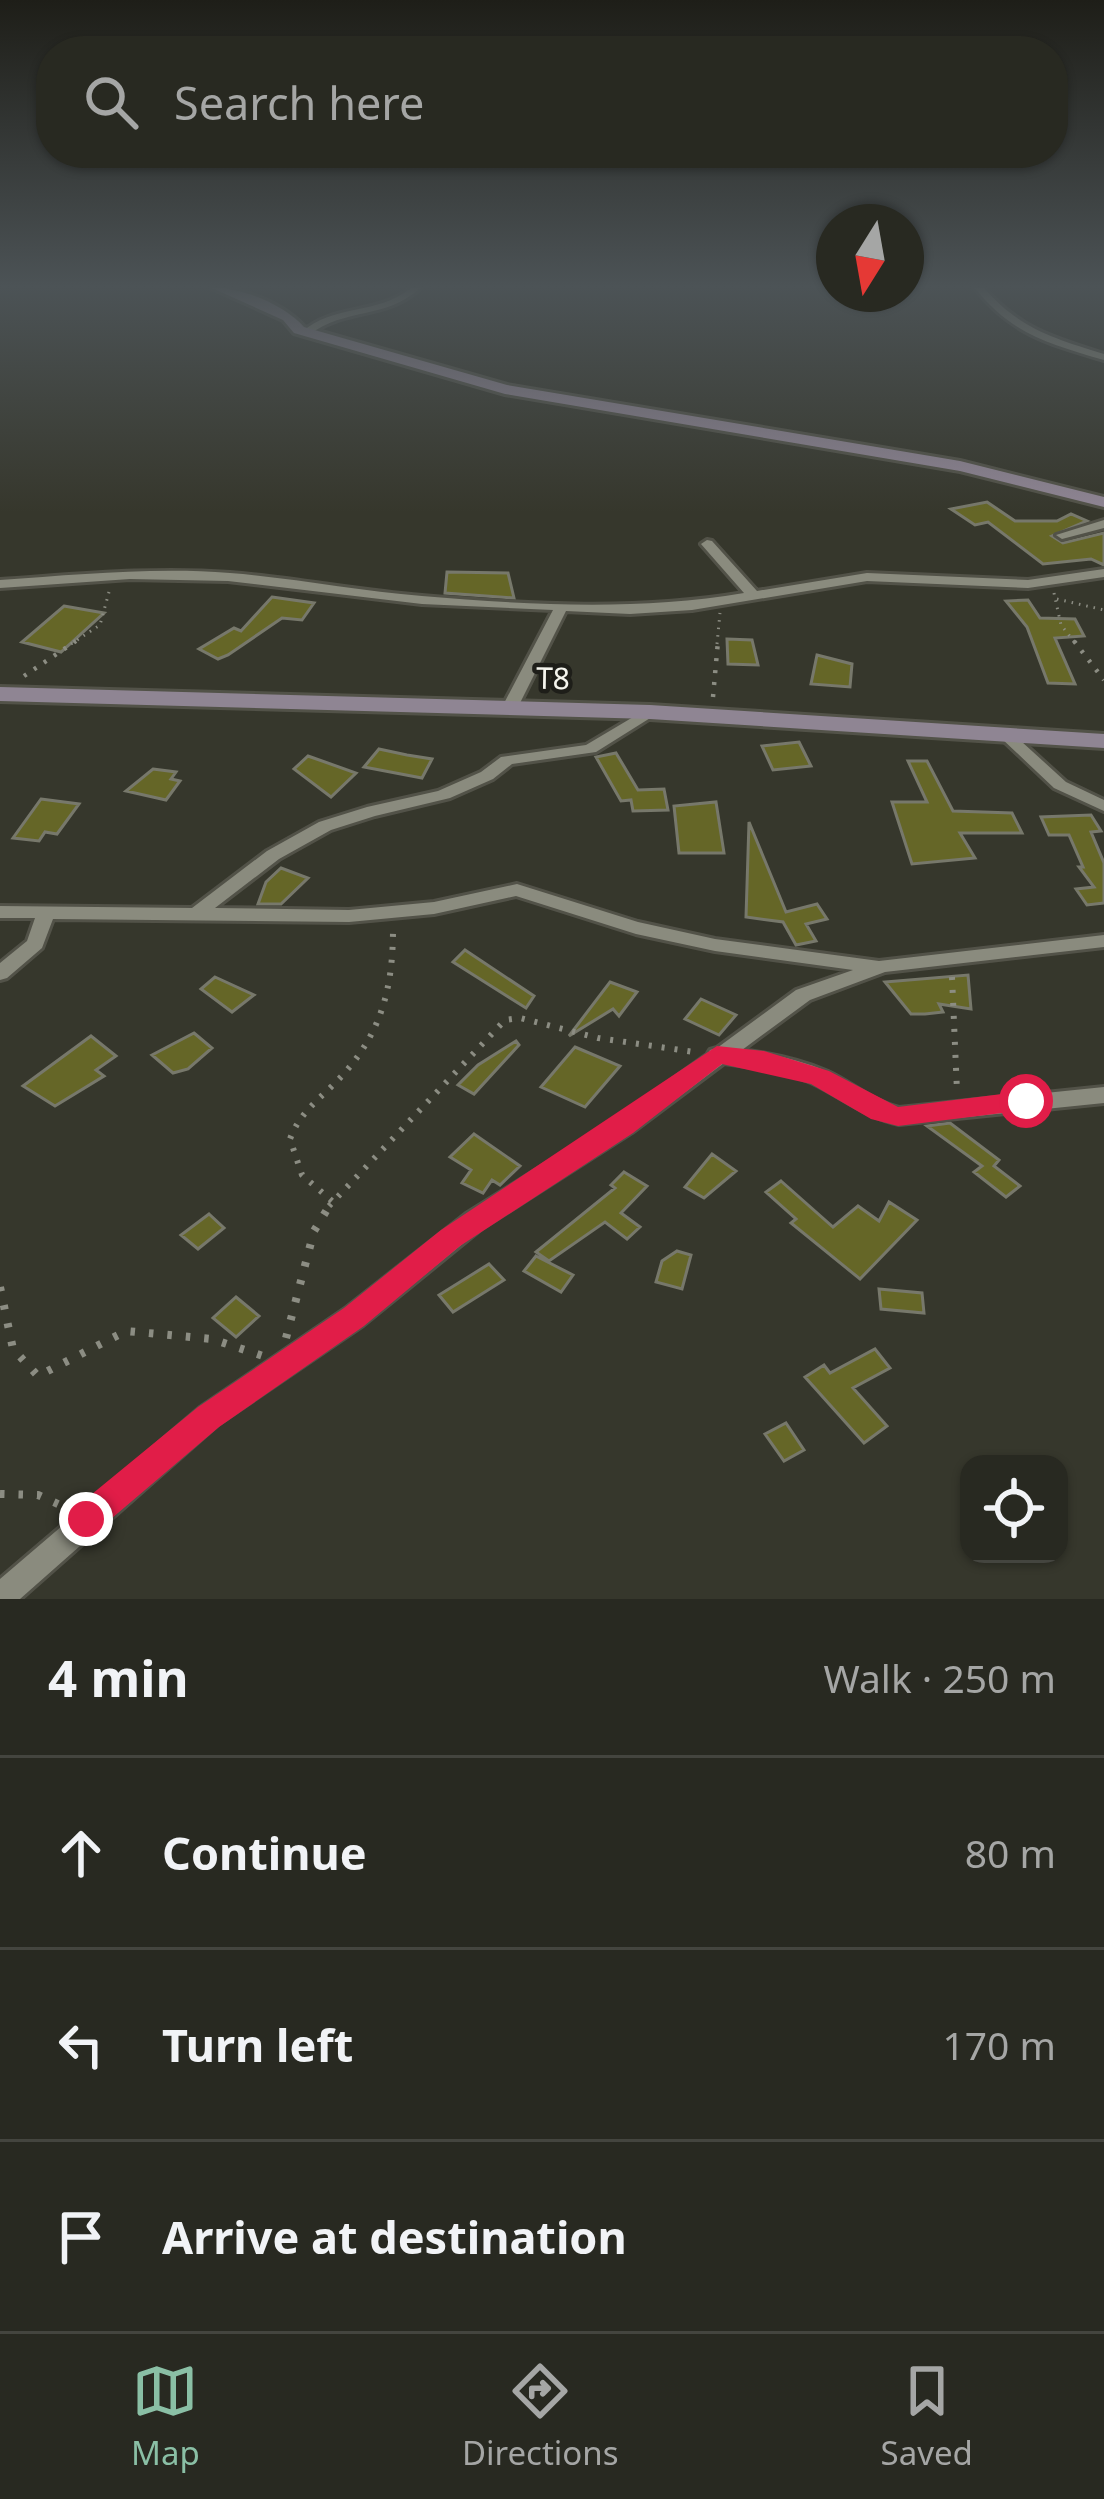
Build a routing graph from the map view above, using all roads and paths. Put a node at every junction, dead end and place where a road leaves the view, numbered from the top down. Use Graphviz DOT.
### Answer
graph roads {
  1 [pos="415,363"];
  2 [pos="1104,502"];
  3 [pos="1104,524"];
  4 [pos="1062,535"];
  5 [pos="707,544"];
  6 [pos="1104,573"];
  7 [pos="115,576"];
  8 [pos="1052,581"];
  9 [pos="0,584"];
  10 [pos="752,594"];
  11 [pos="1054,599"];
  12 [pos="719,602"];
  13 [pos="561,608"];
  14 [pos="1104,610"];
  15 [pos="1104,680"];
  16 [pos="2,694"];
  17 [pos="509,709"];
  18 [pos="650,712"];
  19 [pos="710,715"];
  20 [pos="1004,734"];
  21 [pos="1104,741"];
  22 [pos="1104,806"];
  23 [pos="0,912"];
  24 [pos="393,913"];
  25 [pos="45,915"];
  26 [pos="194,916"];
  27 [pos="1104,941"];
  28 [pos="947,958"];
  29 [pos="883,966"];
  30 [pos="0,974"];
  31 [pos="717,1055"];
  32 [pos="1104,1095"];
  33 [pos="956,1109"];
  34 [pos="332,1201"];
  35 [pos="0,1287"];
  36 [pos="279,1365"];
  37 [pos="0,1493"];
  38 [pos="86,1519"];
  39 [pos="0,1598"];
  1 -- 2 [label="street"];
  3 -- 4 [label="street"];
  5 -- 10 [label="street"];
  6 -- 8 [label="street"];
  7 -- 9 [label="street"];
  7 -- 13 [label="street"];
  7 -- 16 [label="path"];
  8 -- 10 [label="street"];
  8 -- 11 [label="path"];
  10 -- 12 [label="street"];
  11 -- 14 [label="path"];
  11 -- 15 [label="path"];
  12 -- 13 [label="street"];
  12 -- 19 [label="path"];
  13 -- 17 [label="street"];
  16 -- 17 [label="street, T8"];
  17 -- 18 [label="street, T8"];
  18 -- 19 [label="street, T8"];
  18 -- 26 [label="street"];
  19 -- 20 [label="street, T8"];
  20 -- 21 [label="street, T8"];
  20 -- 22 [label="street"];
  23 -- 25 [label="street"];
  24 -- 26 [label="street"];
  24 -- 29 [label="street"];
  24 -- 34 [label="path"];
  25 -- 26 [label="street"];
  25 -- 30 [label="street"];
  27 -- 28 [label="street"];
  28 -- 29 [label="street"];
  28 -- 33 [label="path"];
  29 -- 31 [label="street"];
  31 -- 33 [label="street"];
  31 -- 34 [label="path"];
  31 -- 36 [label="street"];
  32 -- 33 [label="street"];
  34 -- 36 [label="path"];
  35 -- 36 [label="path"];
  36 -- 38 [label="street"];
  37 -- 38 [label="path"];
  38 -- 39 [label="street"];
}
